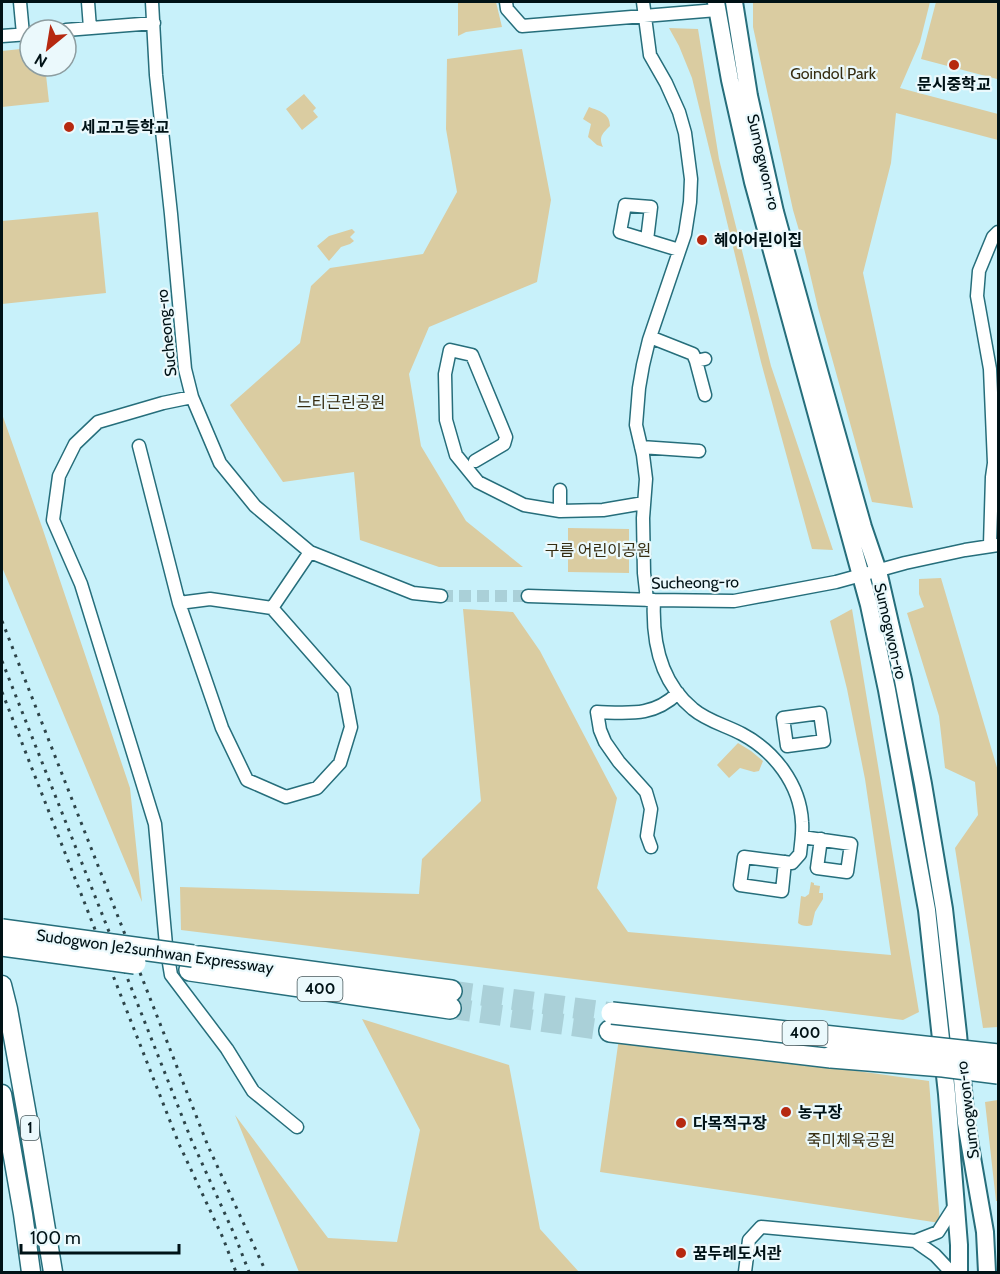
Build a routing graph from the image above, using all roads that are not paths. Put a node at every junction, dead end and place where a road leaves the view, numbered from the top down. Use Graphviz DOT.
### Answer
graph roads {
  1 [pos="20,2"];
  2 [pos="88,2"];
  3 [pos="152,2"];
  4 [pos="506,2"];
  5 [pos="643,2"];
  6 [pos="734,2"];
  7 [pos="717,6"];
  8 [pos="644,16"];
  9 [pos="23,18"];
  10 [pos="154,23"];
  11 [pos="90,28"];
  12 [pos="78,29"];
  13 [pos="18,35"];
  14 [pos="2,36"];
  15 [pos="999,232"];
  16 [pos="647,240"];
  17 [pos="679,250"];
  18 [pos="650,337"];
  19 [pos="705,395"];
  20 [pos="192,397"];
  21 [pos="139,446"];
  22 [pos="641,447"];
  23 [pos="699,451"];
  24 [pos="475,461"];
  25 [pos="996,463"];
  26 [pos="560,490"];
  27 [pos="644,503"];
  28 [pos="560,511"];
  29 [pos="994,545"];
  30 [pos="310,552"];
  31 [pos="878,571"];
  32 [pos="861,575"];
  33 [pos="441,596"];
  34 [pos="528,596"];
  35 [pos="650,600"];
  36 [pos="179,603"];
  37 [pos="272,608"];
  38 [pos="678,693"];
  39 [pos="787,746"];
  40 [pos="772,757"];
  41 [pos="802,837"];
  42 [pos="821,839"];
  43 [pos="651,847"];
  44 [pos="785,862"];
  45 [pos="2,930"];
  46 [pos="2,945"];
  47 [pos="192,963"];
  48 [pos="2,985"];
  49 [pos="450,1000"];
  50 [pos="999,1055"];
  51 [pos="999,1073"];
  52 [pos="2,1094"];
  53 [pos="297,1127"];
  54 [pos="956,1204"];
  55 [pos="915,1241"];
  56 [pos="31,1272"];
  57 [pos="53,1272"];
  58 [pos="745,1272"];
  59 [pos="951,1272"];
  60 [pos="959,1272"];
  61 [pos="987,1272"];
  1 -- 9 [label="street"];
  2 -- 11 [label="street"];
  3 -- 10 [label="street, Sucheong-ro"];
  4 -- 8 [label="street"];
  5 -- 8 [label="street"];
  6 -- 31 [label="street, Sumogwon-ro"];
  7 -- 8 [label="street"];
  7 -- 32 [label="street, Sumogwon-ro"];
  8 -- 17 [label="street"];
  10 -- 11 [label="street"];
  10 -- 20 [label="street, Sucheong-ro"];
  11 -- 12 [label="street"];
  13 -- 14 [label="street"];
  15 -- 25 [label="street"];
  16 -- 17 [label="street"];
  17 -- 18 [label="street"];
  18 -- 19 [label="street"];
  18 -- 22 [label="street"];
  20 -- 30 [label="street, Sucheong-ro"];
  20 -- 53 [label="street"];
  21 -- 36 [label="street"];
  22 -- 23 [label="street"];
  22 -- 27 [label="street"];
  24 -- 28 [label="street"];
  25 -- 29 [label="street"];
  26 -- 28 [label="street"];
  27 -- 28 [label="street"];
  27 -- 35 [label="street"];
  29 -- 31 [label="street, Sucheong-ro"];
  30 -- 33 [label="street, Sucheong-ro"];
  30 -- 37 [label="street"];
  31 -- 32 [label="street, Sucheong-ro"];
  31 -- 61 [label="street, Sumogwon-ro"];
  32 -- 35 [label="street, Sucheong-ro"];
  32 -- 54 [label="street, Sumogwon-ro"];
  34 -- 35 [label="street, Sucheong-ro"];
  35 -- 38 [label="street"];
  36 -- 37 [label="street"];
  36 -- 37 [label="street"];
  38 -- 40 [label="street"];
  38 -- 43 [label="street"];
  39 -- 40 [label="street"];
  40 -- 41 [label="street"];
  41 -- 42 [label="street"];
  41 -- 44 [label="street"];
  45 -- 47 [label="highway, Sudogwon Je2sunhwan Expressway / 400, bridge"];
  46 -- 47 [label="highway, Sudogwon Je2sunhwan Expressway / 400, bridge"];
  47 -- 49 [label="highway, Sudogwon Je2sunhwan Expressway / 400"];
  48 -- 57 [label="main road, 1"];
  50 -- 51 [label="highway, 400, bridge"];
  52 -- 56 [label="main road, 1"];
  54 -- 55 [label="street"];
  54 -- 60 [label="street, Sumogwon-ro"];
  55 -- 58 [label="street"];
  55 -- 59 [label="street"];
}
